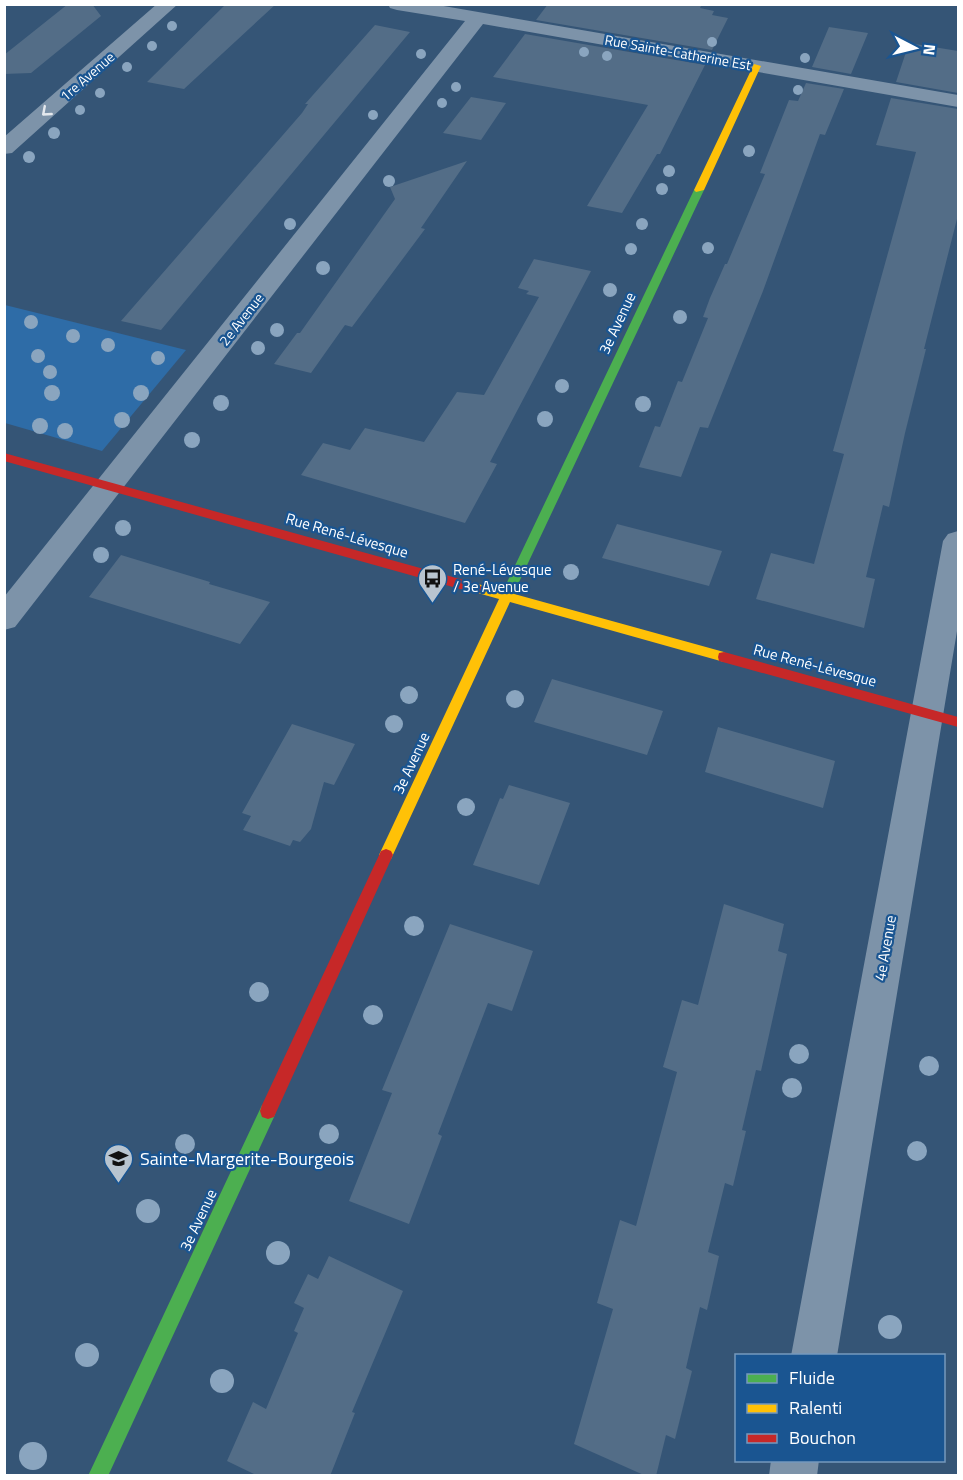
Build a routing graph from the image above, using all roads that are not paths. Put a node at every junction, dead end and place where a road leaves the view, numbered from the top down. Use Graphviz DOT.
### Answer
graph roads {
  1 [pos="169,4"];
  2 [pos="397,4"];
  3 [pos="478,18"];
  4 [pos="757,66"];
  5 [pos="958,101"];
  6 [pos="4,148"];
  7 [pos="4,457"];
  8 [pos="110,485"];
  9 [pos="958,541"];
  10 [pos="506,597"];
  11 [pos="4,619"];
  12 [pos="942,717"];
  13 [pos="814,1354"];
  14 [pos="98,1476"];
  1 -- 6 [label="street, 1re Avenue, one-way"];
  2 -- 3 [label="street, Rue Sainte-Catherine Est"];
  3 -- 4 [label="street, Rue Sainte-Catherine Est"];
  3 -- 8 [label="street, 2e Avenue"];
  4 -- 5 [label="street, Rue Sainte-Catherine Est"];
  4 -- 10 [label="street, 3e Avenue"];
  7 -- 8 [label="street, Rue René-Lévesque"];
  8 -- 10 [label="street, Rue René-Lévesque"];
  8 -- 11 [label="street, 2e Avenue"];
  9 -- 12 [label="street, 4e Avenue"];
  10 -- 12 [label="street, Rue René-Lévesque"];
  10 -- 14 [label="street, 3e Avenue"];
  12 -- 13 [label="street, 4e Avenue"];
}
